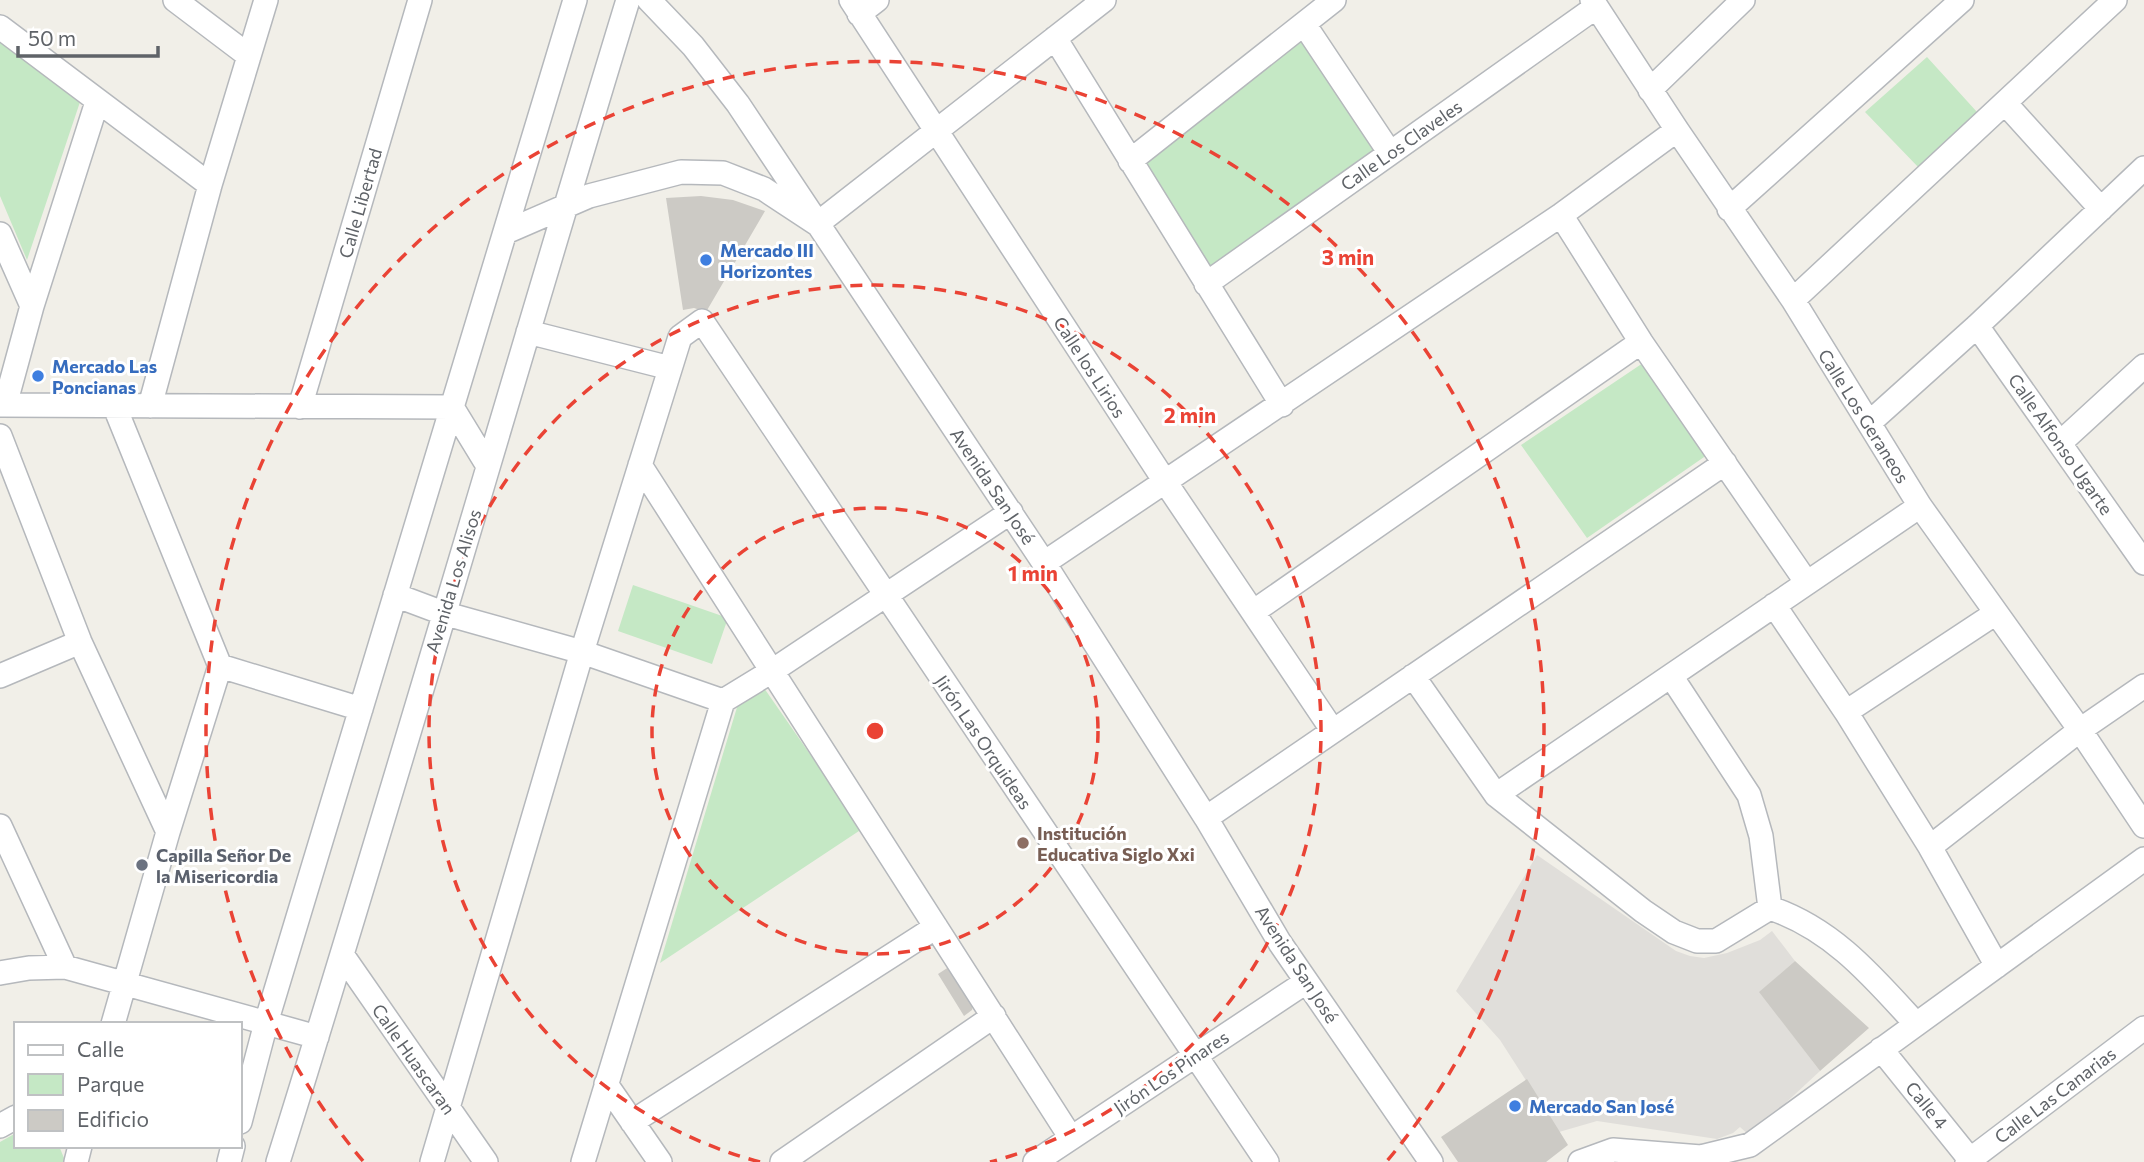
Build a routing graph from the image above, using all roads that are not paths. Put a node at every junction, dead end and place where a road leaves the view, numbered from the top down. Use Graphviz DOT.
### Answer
graph roads {
  1 [pos="176,0"];
  2 [pos="265,0"];
  3 [pos="420,0"];
  4 [pos="575,0"];
  5 [pos="628,0"];
  6 [pos="649,0"];
  7 [pos="1104,0"];
  8 [pos="1334,0"];
  9 [pos="1743,0"];
  10 [pos="1962,0"];
  11 [pos="2115,0"];
  12 [pos="1594,4"];
  13 [pos="862,5"];
  14 [pos="1304,24"];
  15 [pos="0,27"];
  16 [pos="1055,38"];
  17 [pos="249,56"];
  18 [pos="1650,90"];
  19 [pos="97,102"];
  20 [pos="2005,103"];
  21 [pos="1677,130"];
  22 [pos="936,131"];
  23 [pos="1390,153"];
  24 [pos="1130,161"];
  25 [pos="2143,171"];
  26 [pos="210,185"];
  27 [pos="565,206"];
  28 [pos="1729,209"];
  29 [pos="2101,209"];
  30 [pos="1561,215"];
  31 [pos="817,224"];
  32 [pos="506,232"];
  33 [pos="0,234"];
  34 [pos="1206,284"];
  35 [pos="1793,300"];
  36 [pos="32,306"];
  37 [pos="1977,326"];
  38 [pos="528,332"];
  39 [pos="1642,342"];
  40 [pos="2144,366"];
  41 [pos="670,368"];
  42 [pos="2,405"];
  43 [pos="114,405"];
  44 [pos="1282,405"];
  45 [pos="150,406"];
  46 [pos="300,407"];
  47 [pos="452,407"];
  48 [pos="1869,423"];
  49 [pos="0,436"];
  50 [pos="2060,443"];
  51 [pos="1725,463"];
  52 [pos="640,465"];
  53 [pos="488,466"];
  54 [pos="1166,483"];
  55 [pos="1920,506"];
  56 [pos="1011,512"];
  57 [pos="2140,547"];
  58 [pos="1044,563"];
  59 [pos="1807,583"];
  60 [pos="396,595"];
  61 [pos="886,596"];
  62 [pos="1774,605"];
  63 [pos="1253,612"];
  64 [pos="443,613"];
  65 [pos="1996,613"];
  66 [pos="80,642"];
  67 [pos="582,652"];
  68 [pos="220,666"];
  69 [pos="772,671"];
  70 [pos="0,676"];
  71 [pos="1671,676"];
  72 [pos="1413,677"];
  73 [pos="2144,685"];
  74 [pos="723,701"];
  75 [pos="361,709"];
  76 [pos="1846,712"];
  77 [pos="2080,730"];
  78 [pos="1333,731"];
  79 [pos="1496,795"];
  80 [pos="1206,818"];
  81 [pos="0,826"];
  82 [pos="2144,827"];
  83 [pos="167,832"];
  84 [pos="1930,847"];
  85 [pos="2144,859"];
  86 [pos="1770,908"];
  87 [pos="936,927"];
  88 [pos="343,956"];
  89 [pos="1997,966"];
  90 [pos="65,967"];
  91 [pos="0,973"];
  92 [pos="125,982"];
  93 [pos="1307,982"];
  94 [pos="994,1016"];
  95 [pos="114,1022"];
  96 [pos="266,1023"];
  97 [pos="1916,1024"];
  98 [pos="2144,1028"];
  99 [pos="317,1037"];
  100 [pos="1881,1049"];
  101 [pos="1195,1056"];
  102 [pos="606,1084"];
  103 [pos="448,1108"];
  104 [pos="242,1114"];
  105 [pos="632,1122"];
  106 [pos="1071,1138"];
  107 [pos="1617,1156"];
  108 [pos="1970,1161"];
  109 [pos="278,1162"];
  110 [pos="432,1162"];
  111 [pos="486,1162"];
  112 [pos="583,1162"];
  113 [pos="660,1162"];
  114 [pos="782,1162"];
  115 [pos="1035,1162"];
  116 [pos="1267,1162"];
  117 [pos="1431,1162"];
  118 [pos="1580,1162"];
  1 -- 17 [label="street"];
  2 -- 17 [label="street"];
  3 -- 46 [label="street, Calle Libertad"];
  4 -- 32 [label="street"];
  5 -- 27 [label="street, Avenida Los Alisos"];
  6 -- 31 [label="street, Avenida San José"];
  7 -- 16 [label="street"];
  8 -- 14 [label="street"];
  9 -- 18 [label="street"];
  10 -- 28 [label="street"];
  11 -- 20 [label="street"];
  12 -- 18 [label="street, Calle Los Geraneos"];
  12 -- 23 [label="street, Calle Los Claveles"];
  13 -- 22 [label="street, Calle los Lirios"];
  14 -- 23 [label="street"];
  14 -- 24 [label="street"];
  15 -- 19 [label="street"];
  16 -- 22 [label="street"];
  16 -- 24 [label="street"];
  17 -- 26 [label="street"];
  18 -- 21 [label="street, Calle Los Geraneos"];
  19 -- 26 [label="street"];
  19 -- 36 [label="street"];
  20 -- 29 [label="street"];
  20 -- 35 [label="street"];
  21 -- 28 [label="street, Calle Los Geraneos"];
  21 -- 30 [label="street"];
  22 -- 31 [label="street"];
  22 -- 54 [label="street, Calle los Lirios"];
  23 -- 34 [label="street, Calle Los Claveles"];
  24 -- 34 [label="street"];
  25 -- 29 [label="street"];
  26 -- 45 [label="street"];
  27 -- 31 [label="street"];
  27 -- 32 [label="street"];
  27 -- 38 [label="street, Avenida Los Alisos"];
  28 -- 35 [label="street, Calle Los Geraneos"];
  29 -- 37 [label="street"];
  30 -- 39 [label="street"];
  30 -- 44 [label="street"];
  31 -- 56 [label="street, Avenida San José"];
  32 -- 47 [label="street"];
  33 -- 36 [label="street"];
  34 -- 44 [label="street"];
  35 -- 48 [label="street, Calle Los Geraneos"];
  36 -- 42 [label="street"];
  37 -- 48 [label="street"];
  37 -- 50 [label="street, Calle Alfonso Ugarte"];
  38 -- 41 [label="street"];
  38 -- 53 [label="street, Avenida Los Alisos"];
  39 -- 51 [label="street"];
  39 -- 63 [label="street"];
  40 -- 50 [label="street"];
  41 -- 52 [label="street"];
  41 -- 61 [label="street, Jirón Las Orquideas"];
  42 -- 43 [label="street"];
  43 -- 45 [label="street"];
  43 -- 68 [label="street"];
  44 -- 54 [label="street"];
  45 -- 46 [label="street"];
  46 -- 47 [label="street"];
  47 -- 53 [label="street"];
  47 -- 60 [label="street"];
  48 -- 55 [label="street, Calle Los Geraneos"];
  49 -- 66 [label="street"];
  50 -- 57 [label="street, Calle Alfonso Ugarte"];
  51 -- 59 [label="street"];
  51 -- 72 [label="street"];
  52 -- 67 [label="street"];
  52 -- 69 [label="street"];
  53 -- 64 [label="street, Avenida Los Alisos"];
  54 -- 58 [label="street"];
  54 -- 63 [label="street, Calle los Lirios"];
  55 -- 59 [label="street"];
  55 -- 65 [label="street, Calle Los Geraneos"];
  56 -- 58 [label="street, Avenida San José"];
  56 -- 61 [label="street"];
  58 -- 80 [label="street, Avenida San José"];
  59 -- 62 [label="street"];
  60 -- 64 [label="street"];
  60 -- 75 [label="street"];
  61 -- 69 [label="street"];
  61 -- 101 [label="street, Jirón Las Orquideas"];
  62 -- 71 [label="street"];
  62 -- 76 [label="street"];
  63 -- 78 [label="street, Calle los Lirios"];
  64 -- 67 [label="street"];
  64 -- 88 [label="street, Avenida Los Alisos"];
  65 -- 76 [label="street"];
  65 -- 77 [label="street, Calle Los Geraneos"];
  66 -- 70 [label="street"];
  66 -- 83 [label="street"];
  67 -- 74 [label="street"];
  67 -- 103 [label="street"];
  68 -- 75 [label="street"];
  68 -- 83 [label="street"];
  69 -- 74 [label="street"];
  69 -- 87 [label="street"];
  71 -- 79 [label="street"];
  71 -- 86 [label="street"];
  72 -- 78 [label="street"];
  72 -- 79 [label="street"];
  73 -- 77 [label="street"];
  74 -- 102 [label="street"];
  75 -- 96 [label="street"];
  76 -- 84 [label="street"];
  77 -- 82 [label="street, Calle Los Geraneos"];
  77 -- 84 [label="street"];
  78 -- 80 [label="street"];
  79 -- 86 [label="street"];
  80 -- 93 [label="street, Avenida San José"];
  81 -- 90 [label="street"];
  83 -- 92 [label="street"];
  84 -- 89 [label="street"];
  85 -- 89 [label="street"];
  86 -- 97 [label="street"];
  87 -- 94 [label="street"];
  87 -- 105 [label="street"];
  88 -- 99 [label="street, Avenida Los Alisos"];
  88 -- 103 [label="street, Calle Huascaran"];
  89 -- 97 [label="street"];
  90 -- 91 [label="street"];
  90 -- 92 [label="street"];
  92 -- 95 [label="street"];
  92 -- 96 [label="street"];
  93 -- 101 [label="street, Jirón Los Pinares"];
  93 -- 117 [label="street, Avenida San José"];
  94 -- 106 [label="street"];
  94 -- 114 [label="street"];
  96 -- 99 [label="street"];
  96 -- 104 [label="street"];
  97 -- 100 [label="street"];
  98 -- 108 [label="street, Calle Las Canarias"];
  99 -- 109 [label="street, Avenida Los Alisos"];
  100 -- 107 [label="street"];
  100 -- 108 [label="street, Calle 4"];
  101 -- 106 [label="street, Jirón Los Pinares"];
  101 -- 116 [label="street, Jirón Las Orquideas"];
  102 -- 105 [label="street"];
  102 -- 112 [label="street"];
  103 -- 110 [label="street"];
  103 -- 111 [label="street, Calle Huascaran"];
  105 -- 113 [label="street"];
  106 -- 115 [label="street, Jirón Los Pinares"];
  107 -- 118 [label="street"];
}
